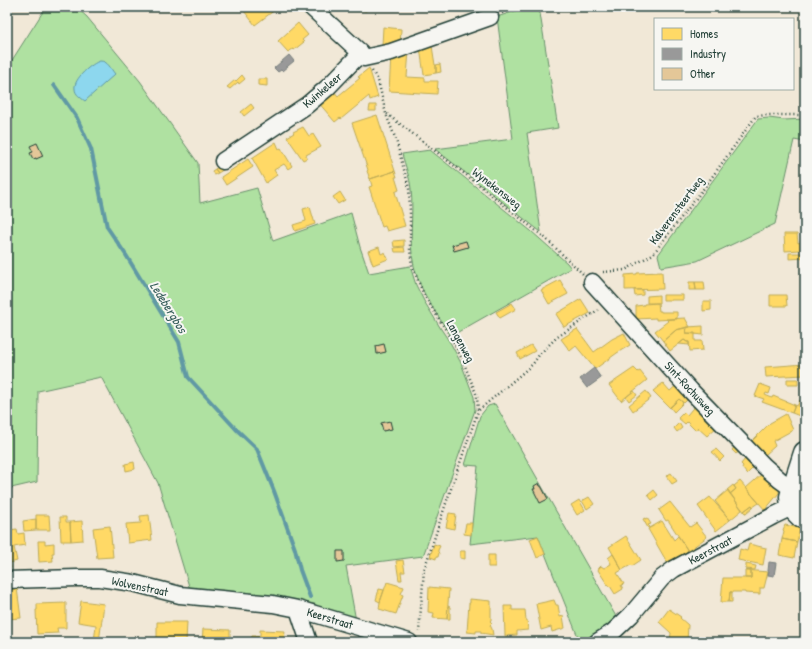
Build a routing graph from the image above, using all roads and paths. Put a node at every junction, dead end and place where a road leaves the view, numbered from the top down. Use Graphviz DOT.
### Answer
graph roads {
  1 [pos="311,7"];
  2 [pos="521,7"];
  3 [pos="490,18"];
  4 [pos="364,58"];
  5 [pos="386,114"];
  6 [pos="805,115"];
  7 [pos="223,160"];
  8 [pos="588,278"];
  9 [pos="611,302"];
  10 [pos="478,411"];
  11 [pos="805,453"];
  12 [pos="797,504"];
  13 [pos="7,580"];
  14 [pos="273,604"];
  15 [pos="298,609"];
  16 [pos="414,638"];
  17 [pos="309,642"];
  18 [pos="597,642"];
  1 -- 7 [label="street, Kwinkeleer"];
  2 -- 3 [label="path"];
  3 -- 4 [label="street"];
  4 -- 5 [label="path, Langenweg"];
  5 -- 8 [label="path, Wynekensweg"];
  5 -- 10 [label="path, Langenweg"];
  6 -- 8 [label="path, Kalverensteertweg"];
  8 -- 9 [label="street, Sint-Rochusweg"];
  9 -- 10 [label="path"];
  9 -- 12 [label="street, Sint-Rochusweg"];
  10 -- 16 [label="path, Langenweg"];
  11 -- 12 [label="main road"];
  12 -- 18 [label="street, Keerstraat"];
  13 -- 14 [label="street, Wolvenstraat"];
  14 -- 15 [label="street, Keerstraat"];
  15 -- 16 [label="street, Keerstraat"];
  15 -- 17 [label="street"];
}
